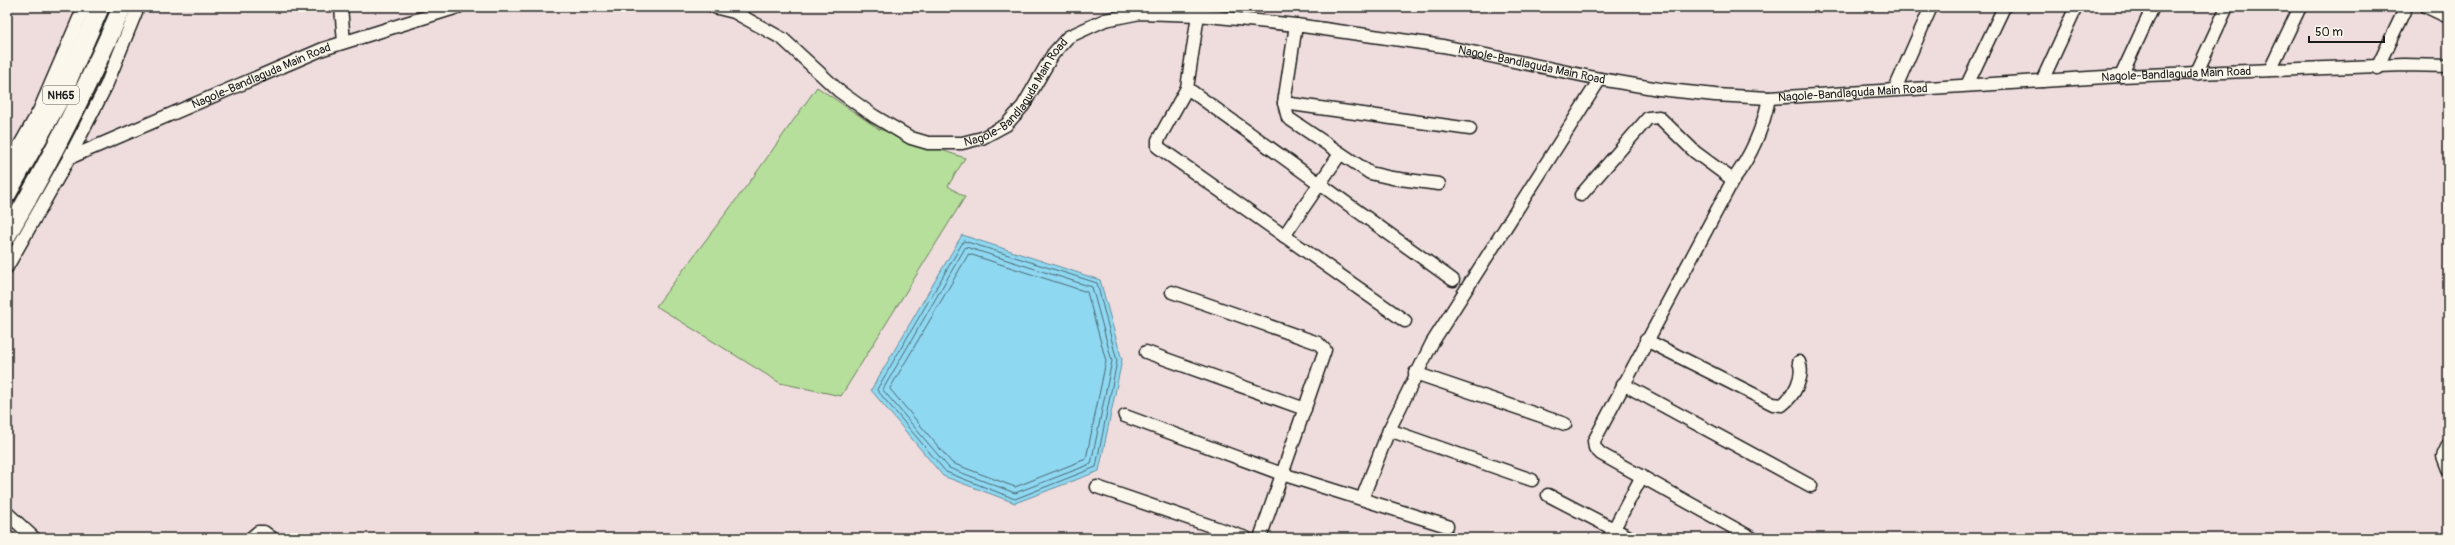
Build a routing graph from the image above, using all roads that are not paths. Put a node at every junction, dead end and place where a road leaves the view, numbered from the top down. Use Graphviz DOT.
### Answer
graph roads {
  1 [pos="84,7"];
  2 [pos="100,7"];
  3 [pos="122,7"];
  4 [pos="138,7"];
  5 [pos="341,7"];
  6 [pos="458,7"];
  7 [pos="714,7"];
  8 [pos="1931,7"];
  9 [pos="2004,7"];
  10 [pos="2076,7"];
  11 [pos="2153,7"];
  12 [pos="2227,7"];
  13 [pos="2300,7"];
  14 [pos="2406,7"];
  15 [pos="2427,7"];
  16 [pos="1198,15"];
  17 [pos="2448,17"];
  18 [pos="1296,24"];
  19 [pos="344,42"];
  20 [pos="2448,66"];
  21 [pos="2377,68"];
  22 [pos="2270,70"];
  23 [pos="2196,74"];
  24 [pos="2121,76"];
  25 [pos="1600,79"];
  26 [pos="2042,81"];
  27 [pos="1967,85"];
  28 [pos="1187,88"];
  29 [pos="1895,89"];
  30 [pos="1769,98"];
  31 [pos="1284,103"];
  32 [pos="1470,129"];
  33 [pos="1340,154"];
  34 [pos="69,158"];
  35 [pos="7,168"];
  36 [pos="1733,180"];
  37 [pos="1321,184"];
  38 [pos="1439,184"];
  39 [pos="7,194"];
  40 [pos="1581,195"];
  41 [pos="7,235"];
  42 [pos="1284,236"];
  43 [pos="7,267"];
  44 [pos="1452,280"];
  45 [pos="1172,292"];
  46 [pos="1405,321"];
  47 [pos="1646,340"];
  48 [pos="1146,352"];
  49 [pos="1799,362"];
  50 [pos="1415,373"];
  51 [pos="1623,384"];
  52 [pos="1305,409"];
  53 [pos="1125,416"];
  54 [pos="1565,424"];
  55 [pos="1389,430"];
  56 [pos="2448,445"];
  57 [pos="2448,469"];
  58 [pos="1282,474"];
  59 [pos="1642,476"];
  60 [pos="1532,480"];
  61 [pos="1811,486"];
  62 [pos="1097,487"];
  63 [pos="1548,495"];
  64 [pos="1362,499"];
  65 [pos="7,513"];
  66 [pos="1447,526"];
  67 [pos="1612,534"];
  68 [pos="34,538"];
  69 [pos="251,538"];
  70 [pos="272,538"];
  71 [pos="1246,538"];
  72 [pos="1260,538"];
  73 [pos="1631,538"];
  74 [pos="1752,538"];
  1 -- 35 [label="street"];
  2 -- 39 [label="highway, NH65"];
  3 -- 41 [label="highway, NH65"];
  4 -- 34 [label="street"];
  5 -- 19 [label="street"];
  6 -- 19 [label="street, Nagole-Bandlaguda Main Road"];
  7 -- 16 [label="street, Nagole-Bandlaguda Main Road"];
  8 -- 29 [label="street"];
  9 -- 27 [label="street"];
  10 -- 26 [label="street"];
  11 -- 24 [label="street"];
  12 -- 23 [label="street"];
  13 -- 22 [label="street"];
  14 -- 21 [label="street"];
  15 -- 17 [label="street"];
  16 -- 18 [label="street, Nagole-Bandlaguda Main Road"];
  16 -- 28 [label="street"];
  18 -- 25 [label="street, Nagole-Bandlaguda Main Road"];
  18 -- 31 [label="street"];
  19 -- 34 [label="street, Nagole-Bandlaguda Main Road"];
  20 -- 21 [label="street, Nagole-Bandlaguda Main Road"];
  21 -- 22 [label="street, Nagole-Bandlaguda Main Road"];
  22 -- 23 [label="street, Nagole-Bandlaguda Main Road"];
  23 -- 24 [label="street, Nagole-Bandlaguda Main Road"];
  24 -- 26 [label="street, Nagole-Bandlaguda Main Road"];
  25 -- 30 [label="street, Nagole-Bandlaguda Main Road"];
  25 -- 50 [label="street"];
  26 -- 27 [label="street, Nagole-Bandlaguda Main Road"];
  27 -- 29 [label="street, Nagole-Bandlaguda Main Road"];
  28 -- 37 [label="street"];
  28 -- 42 [label="street"];
  29 -- 30 [label="street, Nagole-Bandlaguda Main Road"];
  30 -- 36 [label="street"];
  31 -- 32 [label="street"];
  31 -- 33 [label="street"];
  33 -- 37 [label="street"];
  33 -- 38 [label="street"];
  34 -- 43 [label="street"];
  36 -- 40 [label="street"];
  36 -- 47 [label="street"];
  37 -- 42 [label="street"];
  37 -- 44 [label="street"];
  42 -- 46 [label="street"];
  45 -- 52 [label="street"];
  47 -- 49 [label="street"];
  47 -- 51 [label="street"];
  48 -- 52 [label="street"];
  50 -- 54 [label="street"];
  50 -- 55 [label="street"];
  51 -- 59 [label="street"];
  51 -- 61 [label="street"];
  52 -- 58 [label="street"];
  53 -- 58 [label="street"];
  55 -- 60 [label="street"];
  55 -- 64 [label="street"];
  56 -- 57 [label="street"];
  58 -- 64 [label="street"];
  58 -- 72 [label="street"];
  59 -- 67 [label="street"];
  59 -- 74 [label="street"];
  62 -- 71 [label="street"];
  63 -- 67 [label="street"];
  64 -- 66 [label="street"];
  65 -- 68 [label="street"];
  67 -- 73 [label="street"];
  69 -- 70 [label="street"];
}
